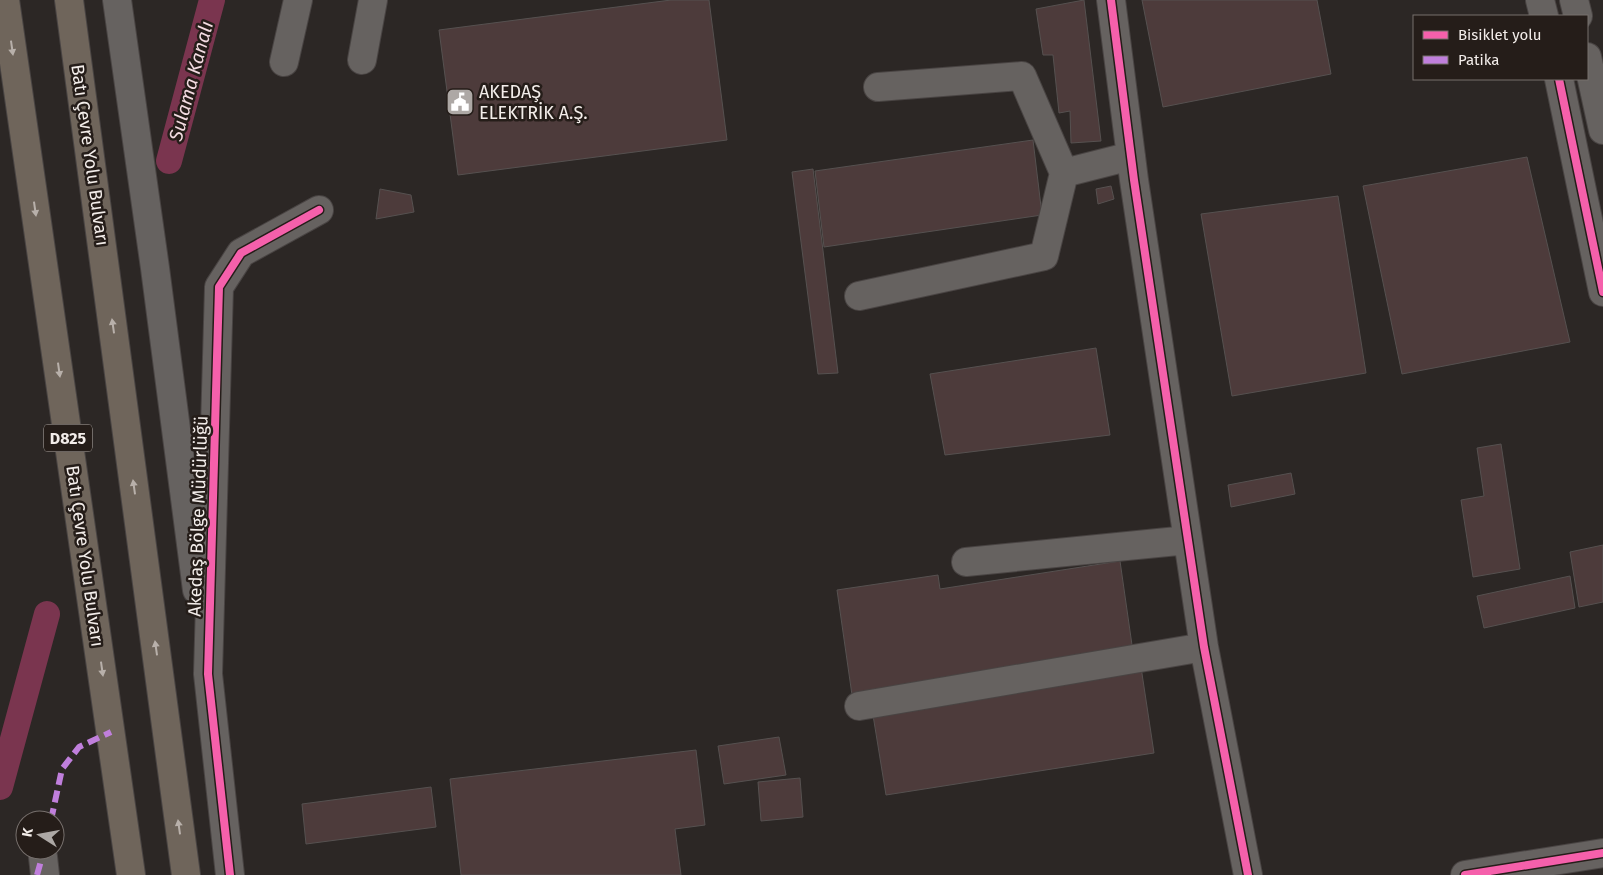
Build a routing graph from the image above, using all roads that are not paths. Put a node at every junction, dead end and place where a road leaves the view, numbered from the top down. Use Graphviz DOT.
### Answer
graph roads {
  1 [pos="5,0"];
  2 [pos="69,0"];
  3 [pos="117,0"];
  4 [pos="298,0"];
  5 [pos="373,0"];
  6 [pos="1111,0"];
  7 [pos="1540,0"];
  8 [pos="1574,0"];
  9 [pos="1544,15"];
  10 [pos="1578,15"];
  11 [pos="362,60"];
  12 [pos="1588,61"];
  13 [pos="284,62"];
  14 [pos="1559,80"];
  15 [pos="878,87"];
  16 [pos="1603,130"];
  17 [pos="1131,156"];
  18 [pos="1064,172"];
  19 [pos="319,210"];
  20 [pos="1603,292"];
  21 [pos="859,296"];
  22 [pos="1188,540"];
  23 [pos="966,562"];
  24 [pos="1204,647"];
  25 [pos="208,674"];
  26 [pos="860,706"];
  27 [pos="1603,853"];
  28 [pos="132,875"];
  29 [pos="186,875"];
  30 [pos="230,875"];
  31 [pos="1248,875"];
  32 [pos="1465,875"];
  1 -- 28 [label="highway, Batı Çevre Yolu Bulvarı / D825, one-way"];
  29 -- 2 [label="highway, Batı Çevre Yolu Bulvarı, one-way"];
  3 -- 25 [label="street"];
  4 -- 13 [label="street"];
  5 -- 11 [label="street"];
  6 -- 17 [label="street"];
  7 -- 9 [label="street"];
  8 -- 10 [label="street"];
  12 -- 16 [label="street"];
  14 -- 20 [label="street"];
  15 -- 18 [label="street"];
  17 -- 18 [label="street"];
  17 -- 22 [label="street"];
  18 -- 21 [label="street"];
  19 -- 25 [label="street, Akedaş Bölge Müdürlüğü"];
  22 -- 23 [label="street"];
  22 -- 24 [label="street"];
  24 -- 26 [label="street"];
  24 -- 31 [label="street"];
  25 -- 30 [label="street, Akedaş Bölge Müdürlüğü"];
  27 -- 32 [label="street"];
}
